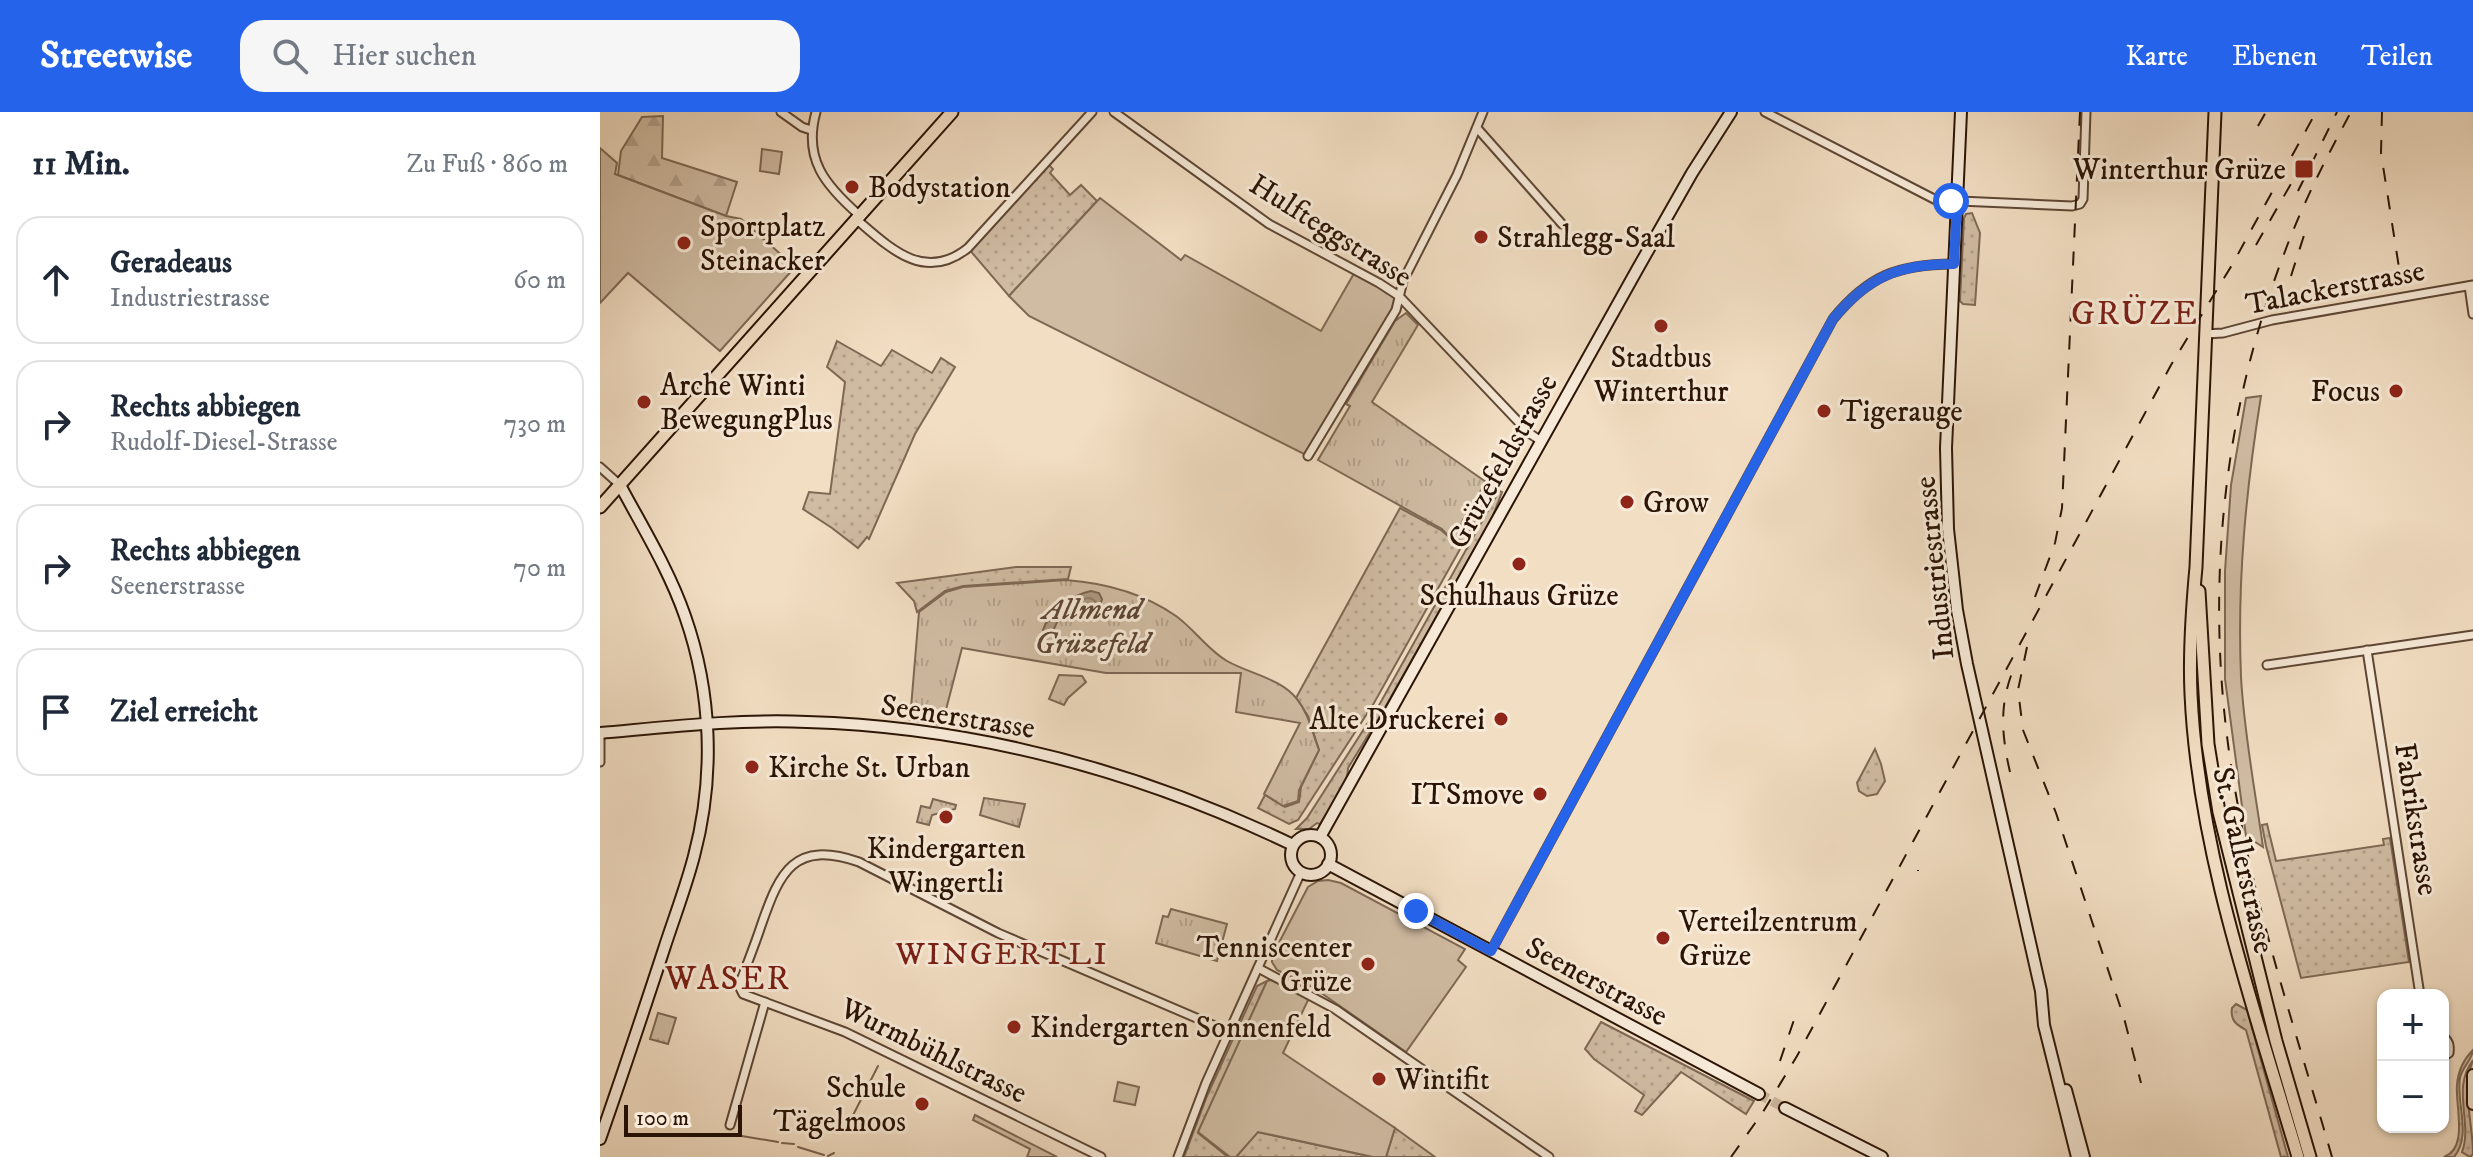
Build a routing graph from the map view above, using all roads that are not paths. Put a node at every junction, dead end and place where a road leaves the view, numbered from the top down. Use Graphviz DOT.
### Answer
graph roads {
  1 [pos="781,112"];
  2 [pos="816,112"];
  3 [pos="952,112"];
  4 [pos="1092,112"];
  5 [pos="1114,112"];
  6 [pos="1483,112"];
  7 [pos="1731,112"];
  8 [pos="1765,112"];
  9 [pos="1961,112"];
  10 [pos="2086,112"];
  11 [pos="2215,112"];
  12 [pos="1477,128"];
  13 [pos="811,130"];
  14 [pos="1957,201"];
  15 [pos="858,217"];
  16 [pos="1562,224"];
  17 [pos="1954,264"];
  18 [pos="2471,286"];
  19 [pos="1399,296"];
  20 [pos="2473,314"];
  21 [pos="2205,334"];
  22 [pos="1541,441"];
  23 [pos="1308,456"];
  24 [pos="600,467"];
  25 [pos="620,485"];
  26 [pos="600,507"];
  27 [pos="2196,567"];
  28 [pos="2473,635"];
  29 [pos="2367,650"];
  30 [pos="2267,665"];
  31 [pos="707,724"];
  32 [pos="600,733"];
  33 [pos="600,762"];
  34 [pos="1320,837"];
  35 [pos="1293,845"];
  36 [pos="1328,864"];
  37 [pos="1301,872"];
  38 [pos="1491,951"];
  39 [pos="1258,968"];
  40 [pos="2419,989"];
  41 [pos="765,1002"];
  42 [pos="2044,1011"];
  43 [pos="1229,1032"];
  44 [pos="2473,1075"];
  45 [pos="1759,1094"];
  46 [pos="2473,1104"];
  47 [pos="1785,1108"];
  48 [pos="730,1125"];
  49 [pos="600,1139"];
  50 [pos="1101,1157"];
  51 [pos="1178,1157"];
  52 [pos="1549,1157"];
  53 [pos="1882,1157"];
  54 [pos="2077,1157"];
  55 [pos="2084,1157"];
  56 [pos="2298,1157"];
  57 [pos="2310,1157"];
  1 -- 13 [label="street"];
  2 -- 13 [label="street"];
  3 -- 15 [label="main road"];
  4 -- 15 [label="street"];
  5 -- 19 [label="street, Hulfteggstrasse"];
  6 -- 12 [label="street"];
  7 -- 22 [label="main road, Grüzefeldstrasse"];
  8 -- 14 [label="street"];
  9 -- 14 [label="main road, Industriestrasse"];
  10 -- 14 [label="street"];
  11 -- 21 [label="main road, St. Gallerstrasse"];
  12 -- 16 [label="street"];
  12 -- 19 [label="street"];
  13 -- 15 [label="street"];
  14 -- 17 [label="main road, Industriestrasse"];
  15 -- 25 [label="main road"];
  17 -- 38 [label="street"];
  17 -- 42 [label="main road, Industriestrasse"];
  18 -- 20 [label="street"];
  18 -- 21 [label="street, Talackerstrasse"];
  19 -- 22 [label="street, Hulfteggstrasse"];
  19 -- 23 [label="street"];
  21 -- 27 [label="main road, St. Gallerstrasse"];
  22 -- 34 [label="main road, Grüzefeldstrasse"];
  24 -- 25 [label="street"];
  25 -- 26 [label="main road"];
  25 -- 31 [label="main road"];
  27 -- 56 [label="main road, St. Gallerstrasse"];
  27 -- 57 [label="main road, St. Gallerstrasse"];
  28 -- 29 [label="street"];
  29 -- 30 [label="street"];
  29 -- 40 [label="street, Fabrikstrasse"];
  31 -- 32 [label="main road, Seenerstrasse"];
  31 -- 35 [label="main road, Seenerstrasse"];
  31 -- 49 [label="main road"];
  32 -- 33 [label="street"];
  34 -- 35 [label="main road"];
  34 -- 36 [label="main road"];
  35 -- 37 [label="main road"];
  36 -- 37 [label="main road"];
  36 -- 38 [label="main road, Seenerstrasse"];
  37 -- 39 [label="street"];
  38 -- 45 [label="main road, Seenerstrasse"];
  39 -- 43 [label="street"];
  39 -- 52 [label="street"];
  41 -- 43 [label="street, Wurmbühlstrasse"];
  41 -- 48 [label="street"];
  41 -- 50 [label="street, Wurmbühlstrasse"];
  42 -- 54 [label="main road, Industriestrasse"];
  42 -- 55 [label="main road, Industriestrasse"];
  43 -- 51 [label="street"];
  44 -- 46 [label="main road"];
  47 -- 53 [label="main road"];
}
